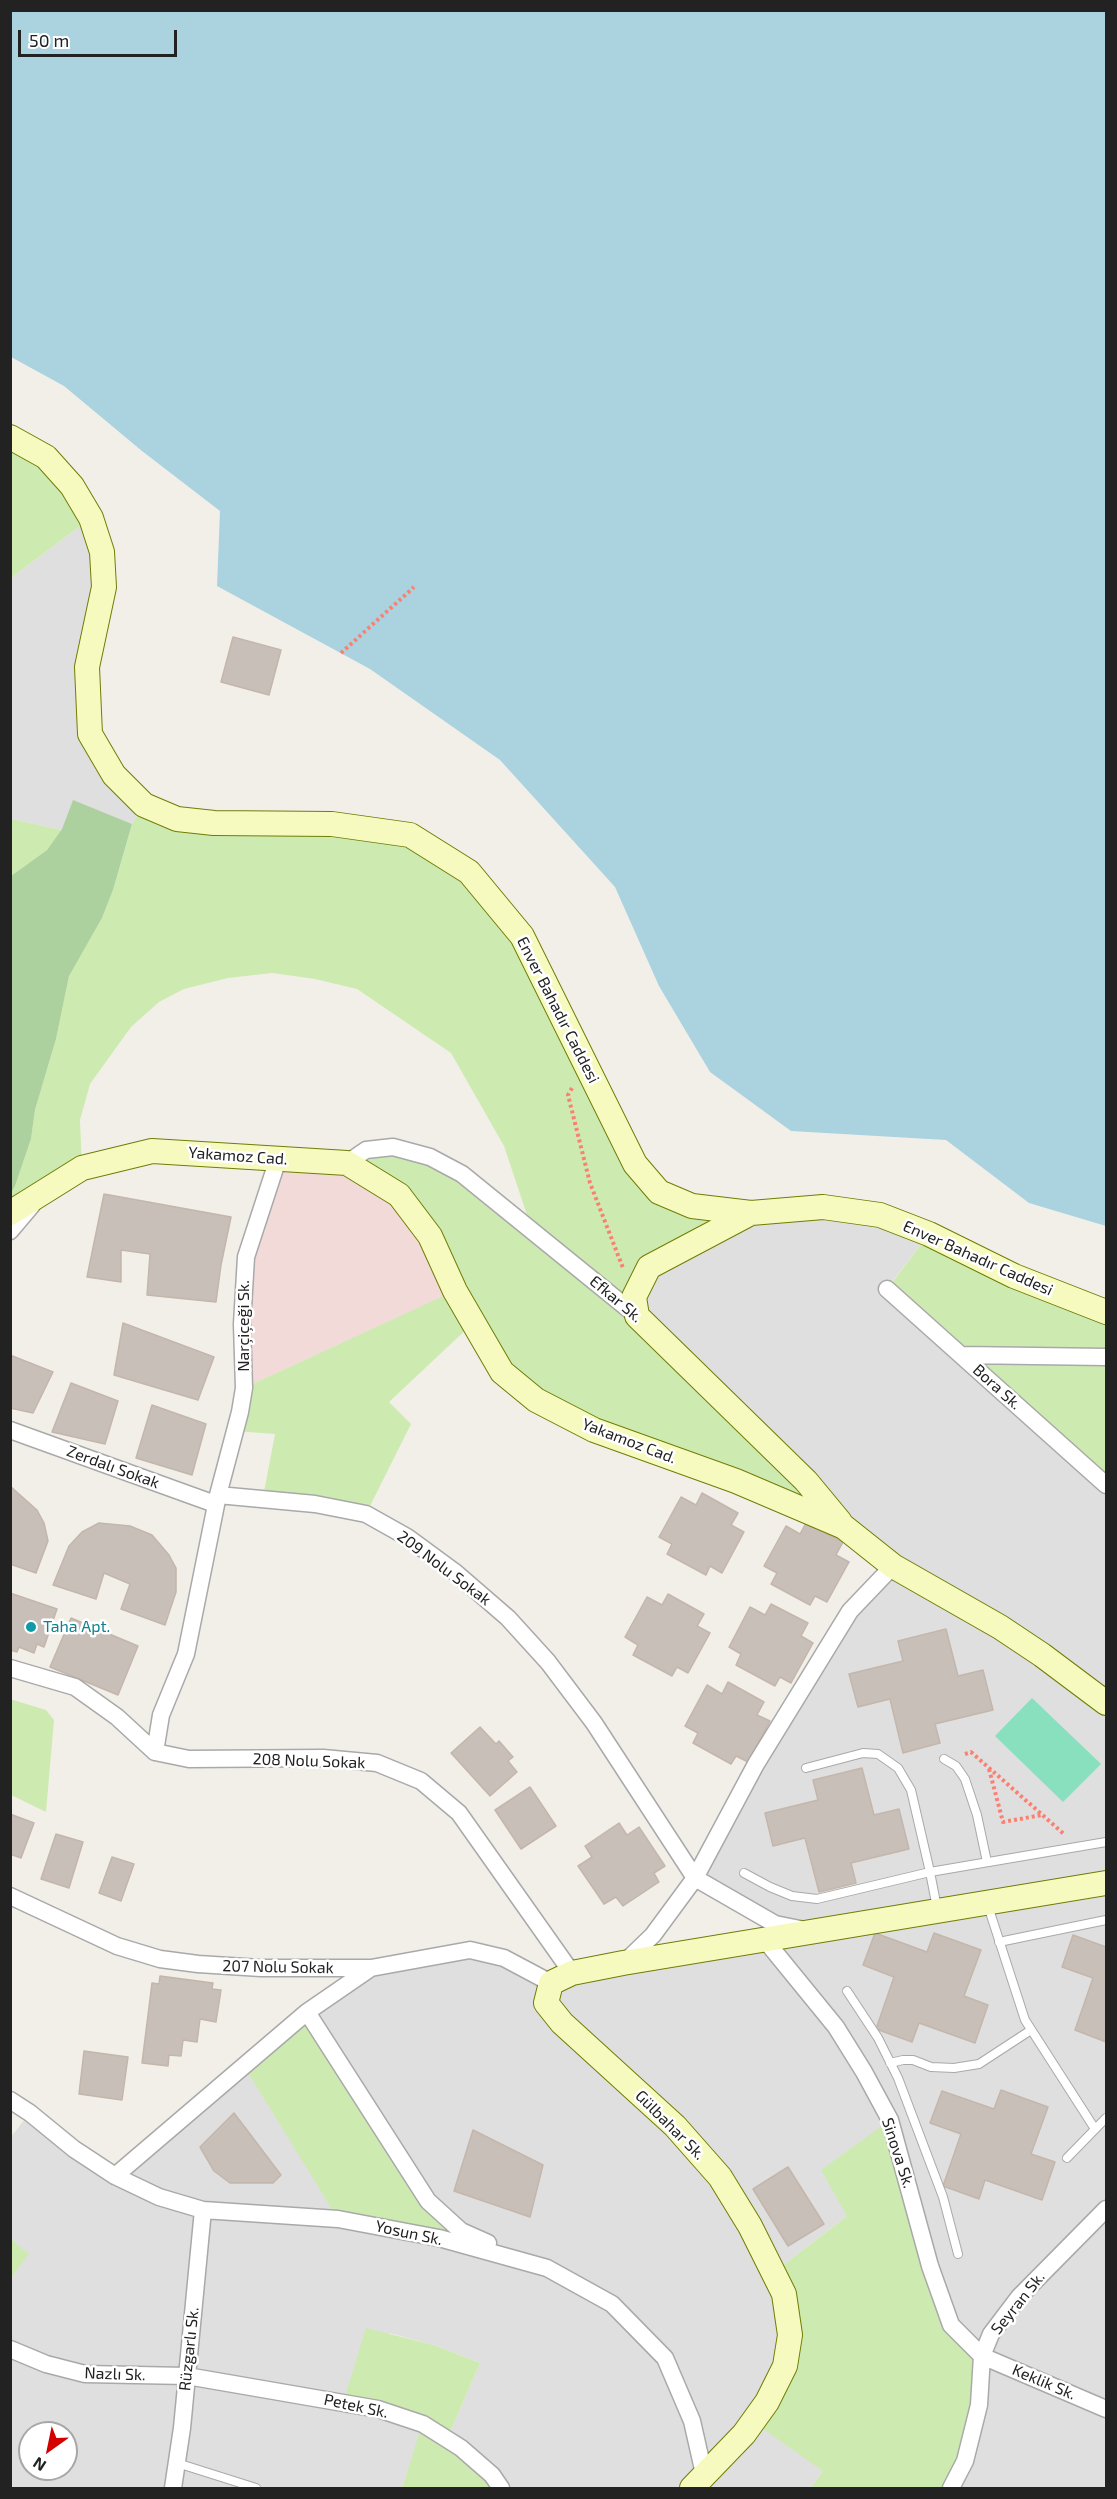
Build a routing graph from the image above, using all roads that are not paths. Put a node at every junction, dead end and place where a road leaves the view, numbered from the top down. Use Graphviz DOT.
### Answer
graph roads {
  1 [pos="10,436"];
  2 [pos="278,1159"];
  3 [pos="347,1163"];
  4 [pos="42,1193"];
  5 [pos="10,1213"];
  6 [pos="751,1213"];
  7 [pos="10,1231"];
  8 [pos="887,1289"];
  9 [pos="635,1306"];
  10 [pos="1107,1312"];
  11 [pos="962,1355"];
  12 [pos="1107,1357"];
  13 [pos="10,1430"];
  14 [pos="1107,1485"];
  15 [pos="217,1499"];
  16 [pos="844,1527"];
  17 [pos="893,1566"];
  18 [pos="10,1668"];
  19 [pos="1105,1698"];
  20 [pos="155,1752"];
  21 [pos="944,1759"];
  22 [pos="806,1767"];
  23 [pos="1107,1842"];
  24 [pos="987,1863"];
  25 [pos="930,1872"];
  26 [pos="744,1873"];
  27 [pos="695,1878"];
  28 [pos="1107,1883"];
  29 [pos="10,1896"];
  30 [pos="987,1903"];
  31 [pos="938,1911"];
  32 [pos="1107,1920"];
  33 [pos="810,1932"];
  34 [pos="765,1940"];
  35 [pos="999,1942"];
  36 [pos="623,1963"];
  37 [pos="371,1968"];
  38 [pos="561,1978"];
  39 [pos="847,1991"];
  40 [pos="307,2012"];
  41 [pos="1031,2030"];
  42 [pos="890,2063"];
  43 [pos="10,2100"];
  44 [pos="1107,2118"];
  45 [pos="1095,2129"];
  46 [pos="1067,2158"];
  47 [pos="115,2176"];
  48 [pos="1107,2209"];
  49 [pos="203,2210"];
  50 [pos="958,2254"];
  51 [pos="547,2268"];
  52 [pos="10,2349"];
  53 [pos="982,2356"];
  54 [pos="187,2376"];
  55 [pos="1107,2409"];
  56 [pos="177,2463"];
  57 [pos="703,2485"];
  58 [pos="173,2488"];
  59 [pos="256,2488"];
  60 [pos="501,2488"];
  61 [pos="951,2488"];
  1 -- 6 [label="street, Enver Bahadır Caddesi"];
  2 -- 3 [label="street, Yakamoz Cad."];
  2 -- 4 [label="street, Yakamoz Cad."];
  2 -- 15 [label="street, Narçiçeği Sk."];
  3 -- 9 [label="street, Efkar Sk."];
  3 -- 16 [label="street, Yakamoz Cad."];
  4 -- 5 [label="street, Yakamoz Cad."];
  4 -- 7 [label="street"];
  6 -- 9 [label="street"];
  6 -- 10 [label="street, Enver Bahadır Caddesi"];
  8 -- 11 [label="street, Bora Sk."];
  9 -- 16 [label="street, Efkar Sk."];
  11 -- 12 [label="street"];
  11 -- 14 [label="street, Bora Sk."];
  13 -- 15 [label="street, Zerdalı Sokak"];
  15 -- 20 [label="street"];
  15 -- 27 [label="street, 209 Nolu Sokak"];
  16 -- 17 [label="street, Yakamoz Cad."];
  17 -- 19 [label="street, Yakamoz Cad."];
  17 -- 27 [label="street"];
  18 -- 20 [label="street"];
  20 -- 38 [label="street, 208 Nolu Sokak"];
  21 -- 24 [label="lane"];
  22 -- 25 [label="lane"];
  23 -- 24 [label="lane"];
  24 -- 25 [label="lane"];
  25 -- 26 [label="lane"];
  25 -- 31 [label="lane"];
  27 -- 33 [label="street"];
  27 -- 36 [label="street"];
  28 -- 30 [label="street"];
  29 -- 37 [label="street, 207 Nolu Sokak"];
  30 -- 31 [label="street"];
  30 -- 35 [label="lane"];
  31 -- 33 [label="street"];
  32 -- 35 [label="lane"];
  33 -- 34 [label="street"];
  34 -- 36 [label="street"];
  34 -- 53 [label="street, Sinova Sk."];
  35 -- 41 [label="lane"];
  36 -- 38 [label="street"];
  37 -- 38 [label="street, 207 Nolu Sokak"];
  37 -- 40 [label="street"];
  38 -- 57 [label="street, Gülbahar Sk."];
  39 -- 42 [label="lane"];
  40 -- 47 [label="street"];
  40 -- 51 [label="street"];
  41 -- 42 [label="lane"];
  41 -- 45 [label="lane"];
  42 -- 50 [label="lane"];
  43 -- 47 [label="street, Yosun Sk."];
  44 -- 45 [label="lane"];
  45 -- 46 [label="lane"];
  47 -- 49 [label="street, Yosun Sk."];
  48 -- 53 [label="street, Seyran Sk."];
  49 -- 51 [label="street, Yosun Sk."];
  49 -- 54 [label="street, Rüzgarlı Sk."];
  51 -- 57 [label="street, Yosun Sk."];
  52 -- 54 [label="street, Nazlı Sk."];
  53 -- 55 [label="street, Keklik Sk."];
  53 -- 61 [label="street, Seyran Sk."];
  54 -- 56 [label="street, Rüzgarlı Sk."];
  54 -- 60 [label="street, Petek Sk."];
  56 -- 58 [label="street, Rüzgarlı Sk."];
  56 -- 59 [label="lane"];
}
